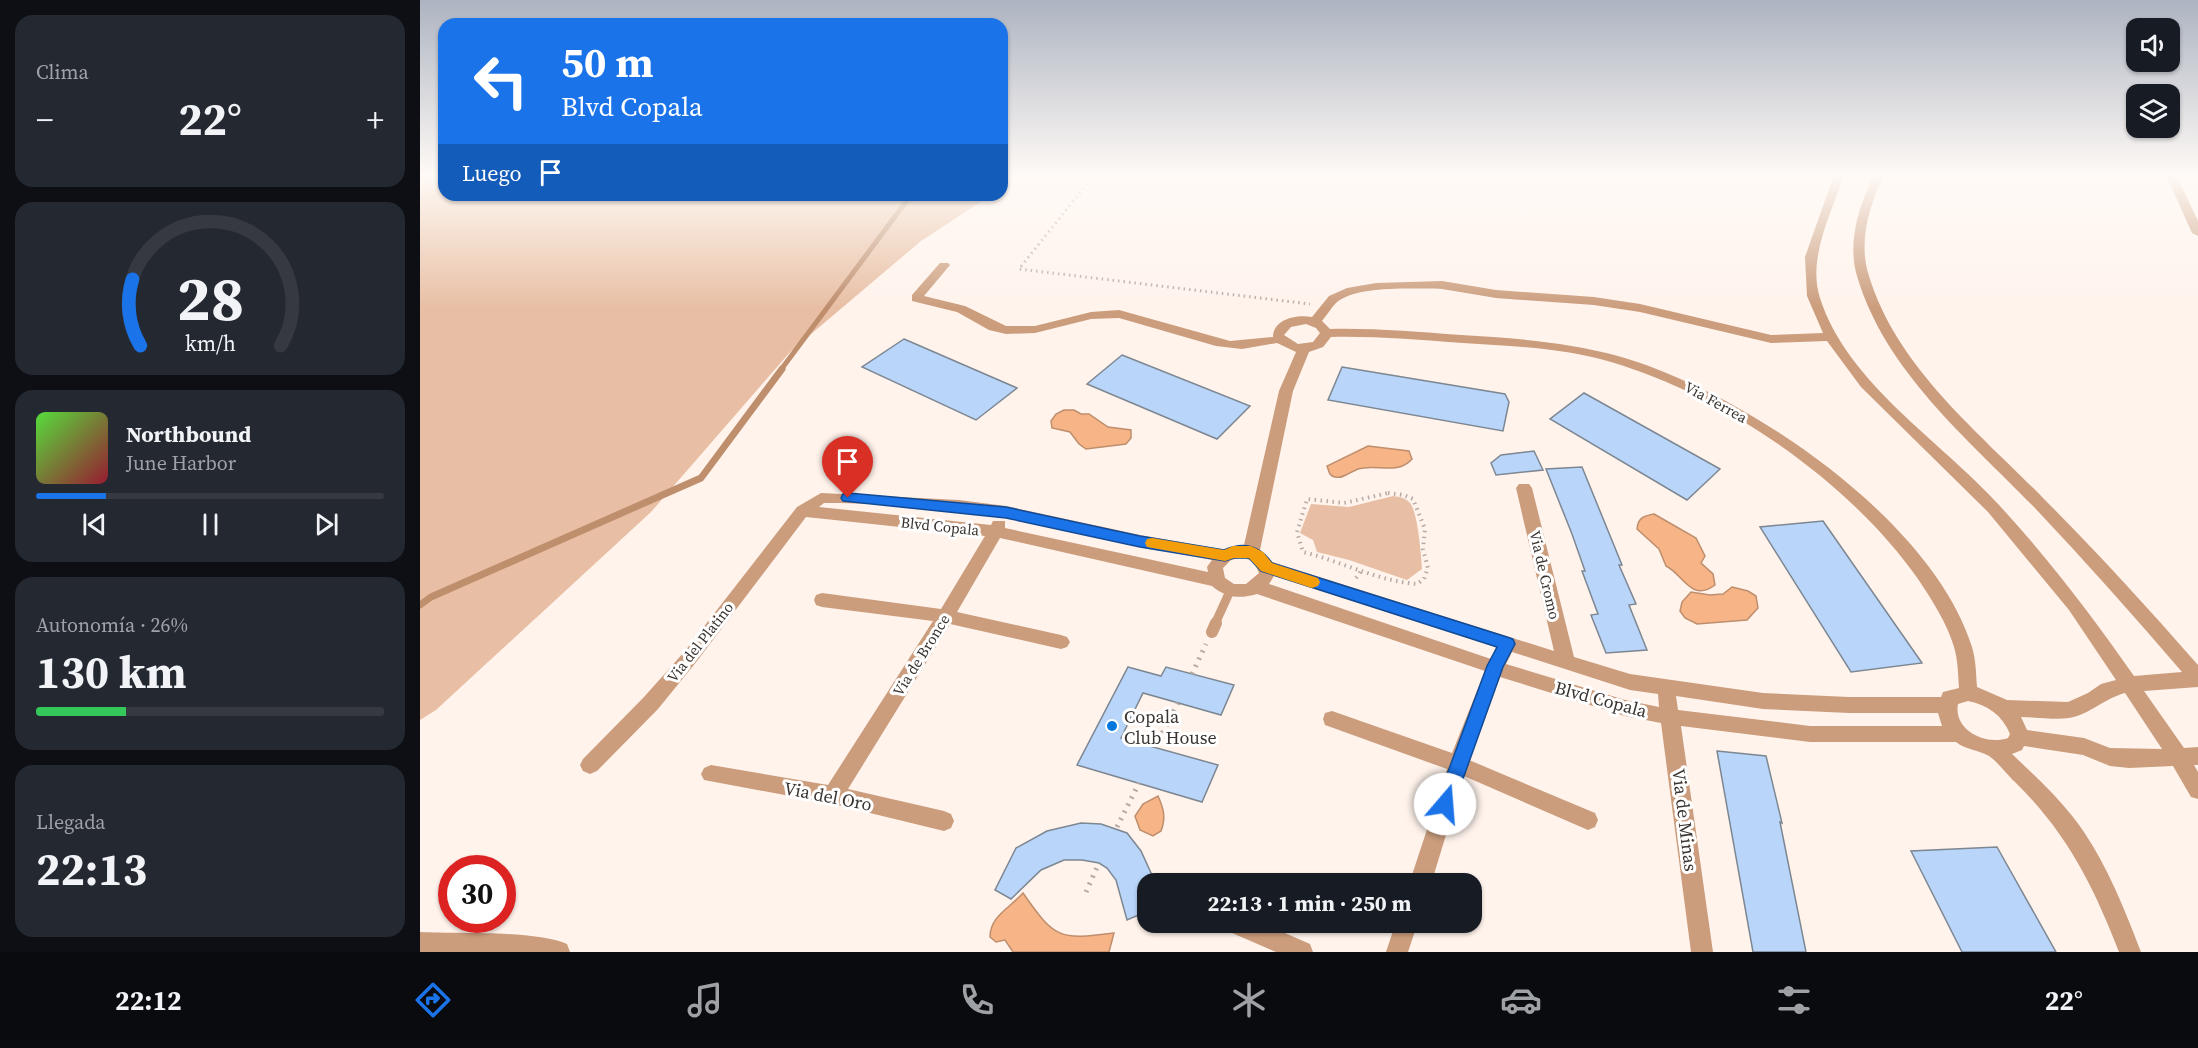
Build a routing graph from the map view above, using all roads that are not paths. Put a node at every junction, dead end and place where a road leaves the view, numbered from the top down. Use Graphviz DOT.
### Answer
graph roads {
  1 [pos="1824,219"];
  2 [pos="1862,219"];
  3 [pos="944,265"];
  4 [pos="1315,322"];
  5 [pos="1326,333"];
  6 [pos="1831,337"];
  7 [pos="1280,339"];
  8 [pos="1304,348"];
  9 [pos="1524,488"];
  10 [pos="802,511"];
  11 [pos="1006,512"];
  12 [pos="995,531"];
  13 [pos="1251,552"];
  14 [pos="1225,556"];
  15 [pos="1267,567"];
  16 [pos="1223,586"];
  17 [pos="1257,587"];
  18 [pos="822,600"];
  19 [pos="946,616"];
  20 [pos="1212,632"];
  21 [pos="1061,642"];
  22 [pos="1507,644"];
  23 [pos="1566,662"];
  24 [pos="1495,666"];
  25 [pos="2198,678"];
  26 [pos="2128,684"];
  27 [pos="1665,688"];
  28 [pos="1968,693"];
  29 [pos="1946,705"];
  30 [pos="2003,708"];
  31 [pos="1671,717"];
  32 [pos="1332,719"];
  33 [pos="1959,734"];
  34 [pos="2019,737"];
  35 [pos="1996,751"];
  36 [pos="2178,756"];
  37 [pos="2198,756"];
  38 [pos="1458,764"];
  39 [pos="590,765"];
  40 [pos="711,774"];
  41 [pos="2198,790"];
  42 [pos="833,795"];
  43 [pos="1588,820"];
  44 [pos="944,821"];
  45 [pos="1423,873"];
  46 [pos="1258,933"];
  47 [pos="1403,933"];
  48 [pos="420,943"];
  49 [pos="559,952"];
  50 [pos="1302,952"];
  51 [pos="1397,952"];
  52 [pos="1702,952"];
  53 [pos="2130,952"];
  1 -- 6 [label="street"];
  2 -- 25 [label="street"];
  3 -- 7 [label="street"];
  4 -- 5 [label="street"];
  4 -- 6 [label="street"];
  4 -- 7 [label="street"];
  5 -- 8 [label="street"];
  5 -- 28 [label="street, Via Ferrea"];
  6 -- 26 [label="street"];
  7 -- 8 [label="street"];
  8 -- 13 [label="street"];
  9 -- 23 [label="street, Via de Cromo"];
  10 -- 11 [label="street, Blvd Copala"];
  10 -- 12 [label="street, Blvd Copala"];
  10 -- 39 [label="street, Via del Platino"];
  11 -- 12 [label="street, Via de Bronce"];
  11 -- 14 [label="street, Blvd Copala"];
  12 -- 16 [label="street, Blvd Copala"];
  12 -- 19 [label="street, Via de Bronce"];
  13 -- 14 [label="street, Blvd Copala"];
  13 -- 15 [label="street, Blvd Copala"];
  14 -- 16 [label="street"];
  15 -- 17 [label="street"];
  15 -- 22 [label="street, Blvd Copala"];
  16 -- 17 [label="street, Blvd Copala"];
  16 -- 20 [label="lane"];
  17 -- 24 [label="street, Blvd Copala"];
  18 -- 19 [label="street"];
  19 -- 21 [label="street"];
  19 -- 42 [label="street, Via de Bronce"];
  22 -- 23 [label="street, Blvd Copala"];
  22 -- 24 [label="street"];
  23 -- 27 [label="street, Blvd Copala"];
  24 -- 31 [label="street, Blvd Copala"];
  24 -- 38 [label="street"];
  25 -- 26 [label="street"];
  26 -- 30 [label="street"];
  26 -- 36 [label="street"];
  27 -- 29 [label="street, Blvd Copala"];
  27 -- 31 [label="street, Via de Minas"];
  28 -- 29 [label="street"];
  28 -- 30 [label="street"];
  29 -- 33 [label="street"];
  30 -- 34 [label="street"];
  31 -- 33 [label="street, Blvd Copala"];
  31 -- 52 [label="street, Via de Minas"];
  32 -- 38 [label="street"];
  33 -- 35 [label="street"];
  34 -- 35 [label="street"];
  34 -- 36 [label="street"];
  35 -- 53 [label="street"];
  36 -- 37 [label="street"];
  36 -- 41 [label="street"];
  38 -- 43 [label="street"];
  38 -- 45 [label="street"];
  40 -- 42 [label="street, Via del Oro"];
  42 -- 44 [label="street, Via del Oro"];
  46 -- 50 [label="street"];
  47 -- 51 [label="street"];
  48 -- 49 [label="street"];
}
